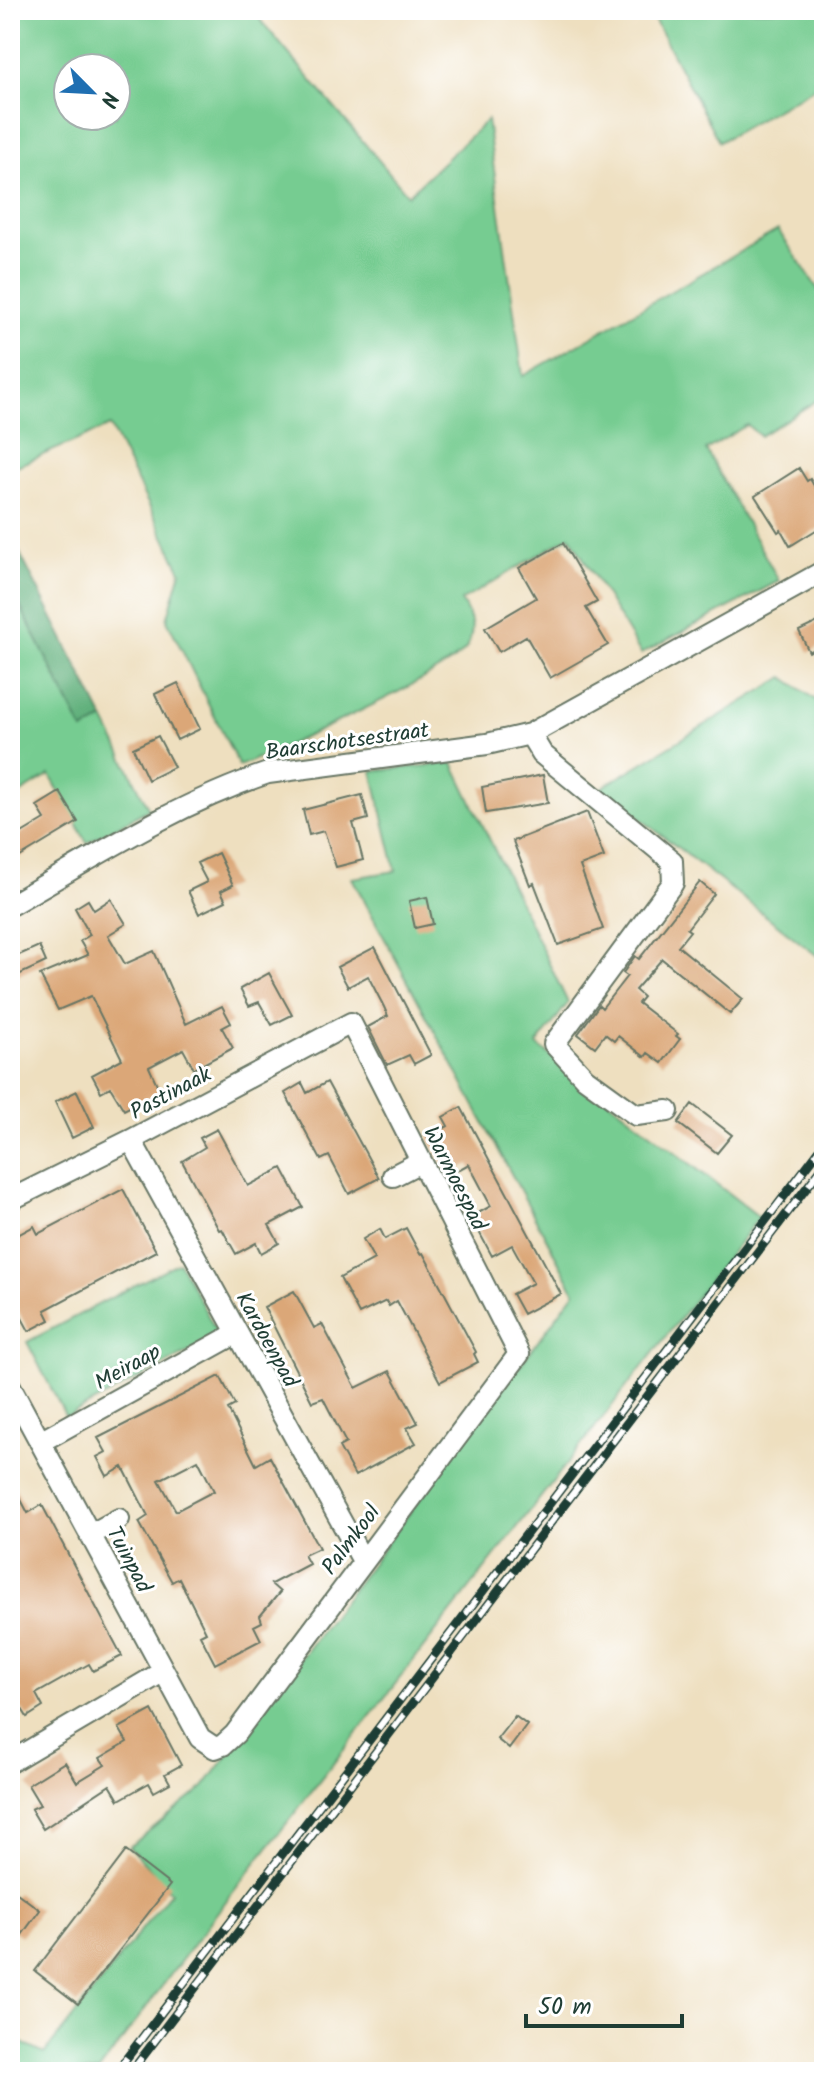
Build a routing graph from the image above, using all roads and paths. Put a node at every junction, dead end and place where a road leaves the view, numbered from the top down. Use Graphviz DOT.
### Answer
graph roads {
  1 [pos="824,571"];
  2 [pos="530,734"];
  3 [pos="10,905"];
  4 [pos="351,1023"];
  5 [pos="668,1111"];
  6 [pos="131,1140"];
  7 [pos="420,1162"];
  8 [pos="393,1176"];
  9 [pos="10,1200"];
  10 [pos="237,1333"];
  11 [pos="519,1354"];
  12 [pos="10,1386"];
  13 [pos="40,1442"];
  14 [pos="119,1519"];
  15 [pos="90,1535"];
  16 [pos="363,1561"];
  17 [pos="164,1671"];
  18 [pos="215,1748"];
  19 [pos="10,1762"];
  1 -- 2 [label="street, Baarschotsestraat"];
  2 -- 3 [label="street, Baarschotsestraat"];
  2 -- 5 [label="street"];
  4 -- 6 [label="street, Pastinaak"];
  4 -- 7 [label="street, Warmoespad"];
  6 -- 9 [label="street, Pastinaak"];
  6 -- 10 [label="street, Kardoenpad"];
  7 -- 8 [label="street"];
  7 -- 11 [label="street, Warmoespad"];
  10 -- 13 [label="street, Meiraap"];
  10 -- 16 [label="street, Kardoenpad"];
  11 -- 16 [label="street, Palmkool"];
  12 -- 13 [label="street, Tuinpad"];
  13 -- 15 [label="street, Tuinpad"];
  14 -- 15 [label="street"];
  15 -- 17 [label="street, Tuinpad"];
  16 -- 18 [label="street, Palmkool"];
  17 -- 18 [label="street, Tuinpad"];
  17 -- 19 [label="street"];
}
